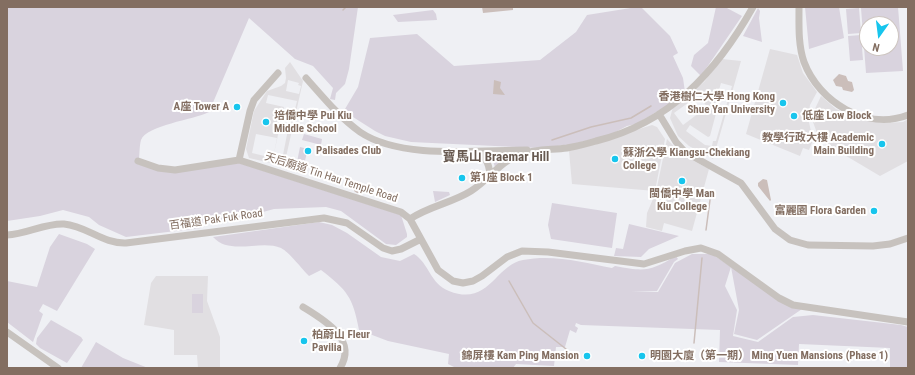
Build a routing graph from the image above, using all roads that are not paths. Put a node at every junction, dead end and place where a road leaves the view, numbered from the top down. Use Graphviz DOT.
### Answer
graph roads {
  1 [pos="753,7"];
  2 [pos="799,7"];
  3 [pos="278,73"];
  4 [pos="306,78"];
  5 [pos="659,114"];
  6 [pos="908,115"];
  7 [pos="500,150"];
  8 [pos="548,150"];
  9 [pos="470,151"];
  10 [pos="239,160"];
  11 [pos="508,160"];
  12 [pos="138,161"];
  13 [pos="490,175"];
  14 [pos="410,219"];
  15 [pos="7,235"];
  16 [pos="908,238"];
  17 [pos="421,239"];
  18 [pos="303,308"];
  19 [pos="908,322"];
  20 [pos="7,332"];
  21 [pos="58,368"];
  22 [pos="340,368"];
  1 -- 5 [label="street"];
  2 -- 6 [label="street"];
  3 -- 10 [label="street"];
  4 -- 9 [label="street"];
  5 -- 8 [label="street"];
  5 -- 16 [label="street"];
  7 -- 8 [label="street"];
  7 -- 9 [label="street"];
  7 -- 11 [label="street"];
  8 -- 11 [label="street"];
  9 -- 13 [label="street"];
  10 -- 12 [label="street, 天后廟道 Tin Hau Temple Road"];
  10 -- 14 [label="street, 天后廟道 Tin Hau Temple Road"];
  11 -- 13 [label="street"];
  13 -- 14 [label="street"];
  14 -- 17 [label="street"];
  15 -- 17 [label="street, 百福道 Pak Fuk Road"];
  17 -- 19 [label="street"];
  18 -- 22 [label="street"];
  20 -- 21 [label="street"];
}
